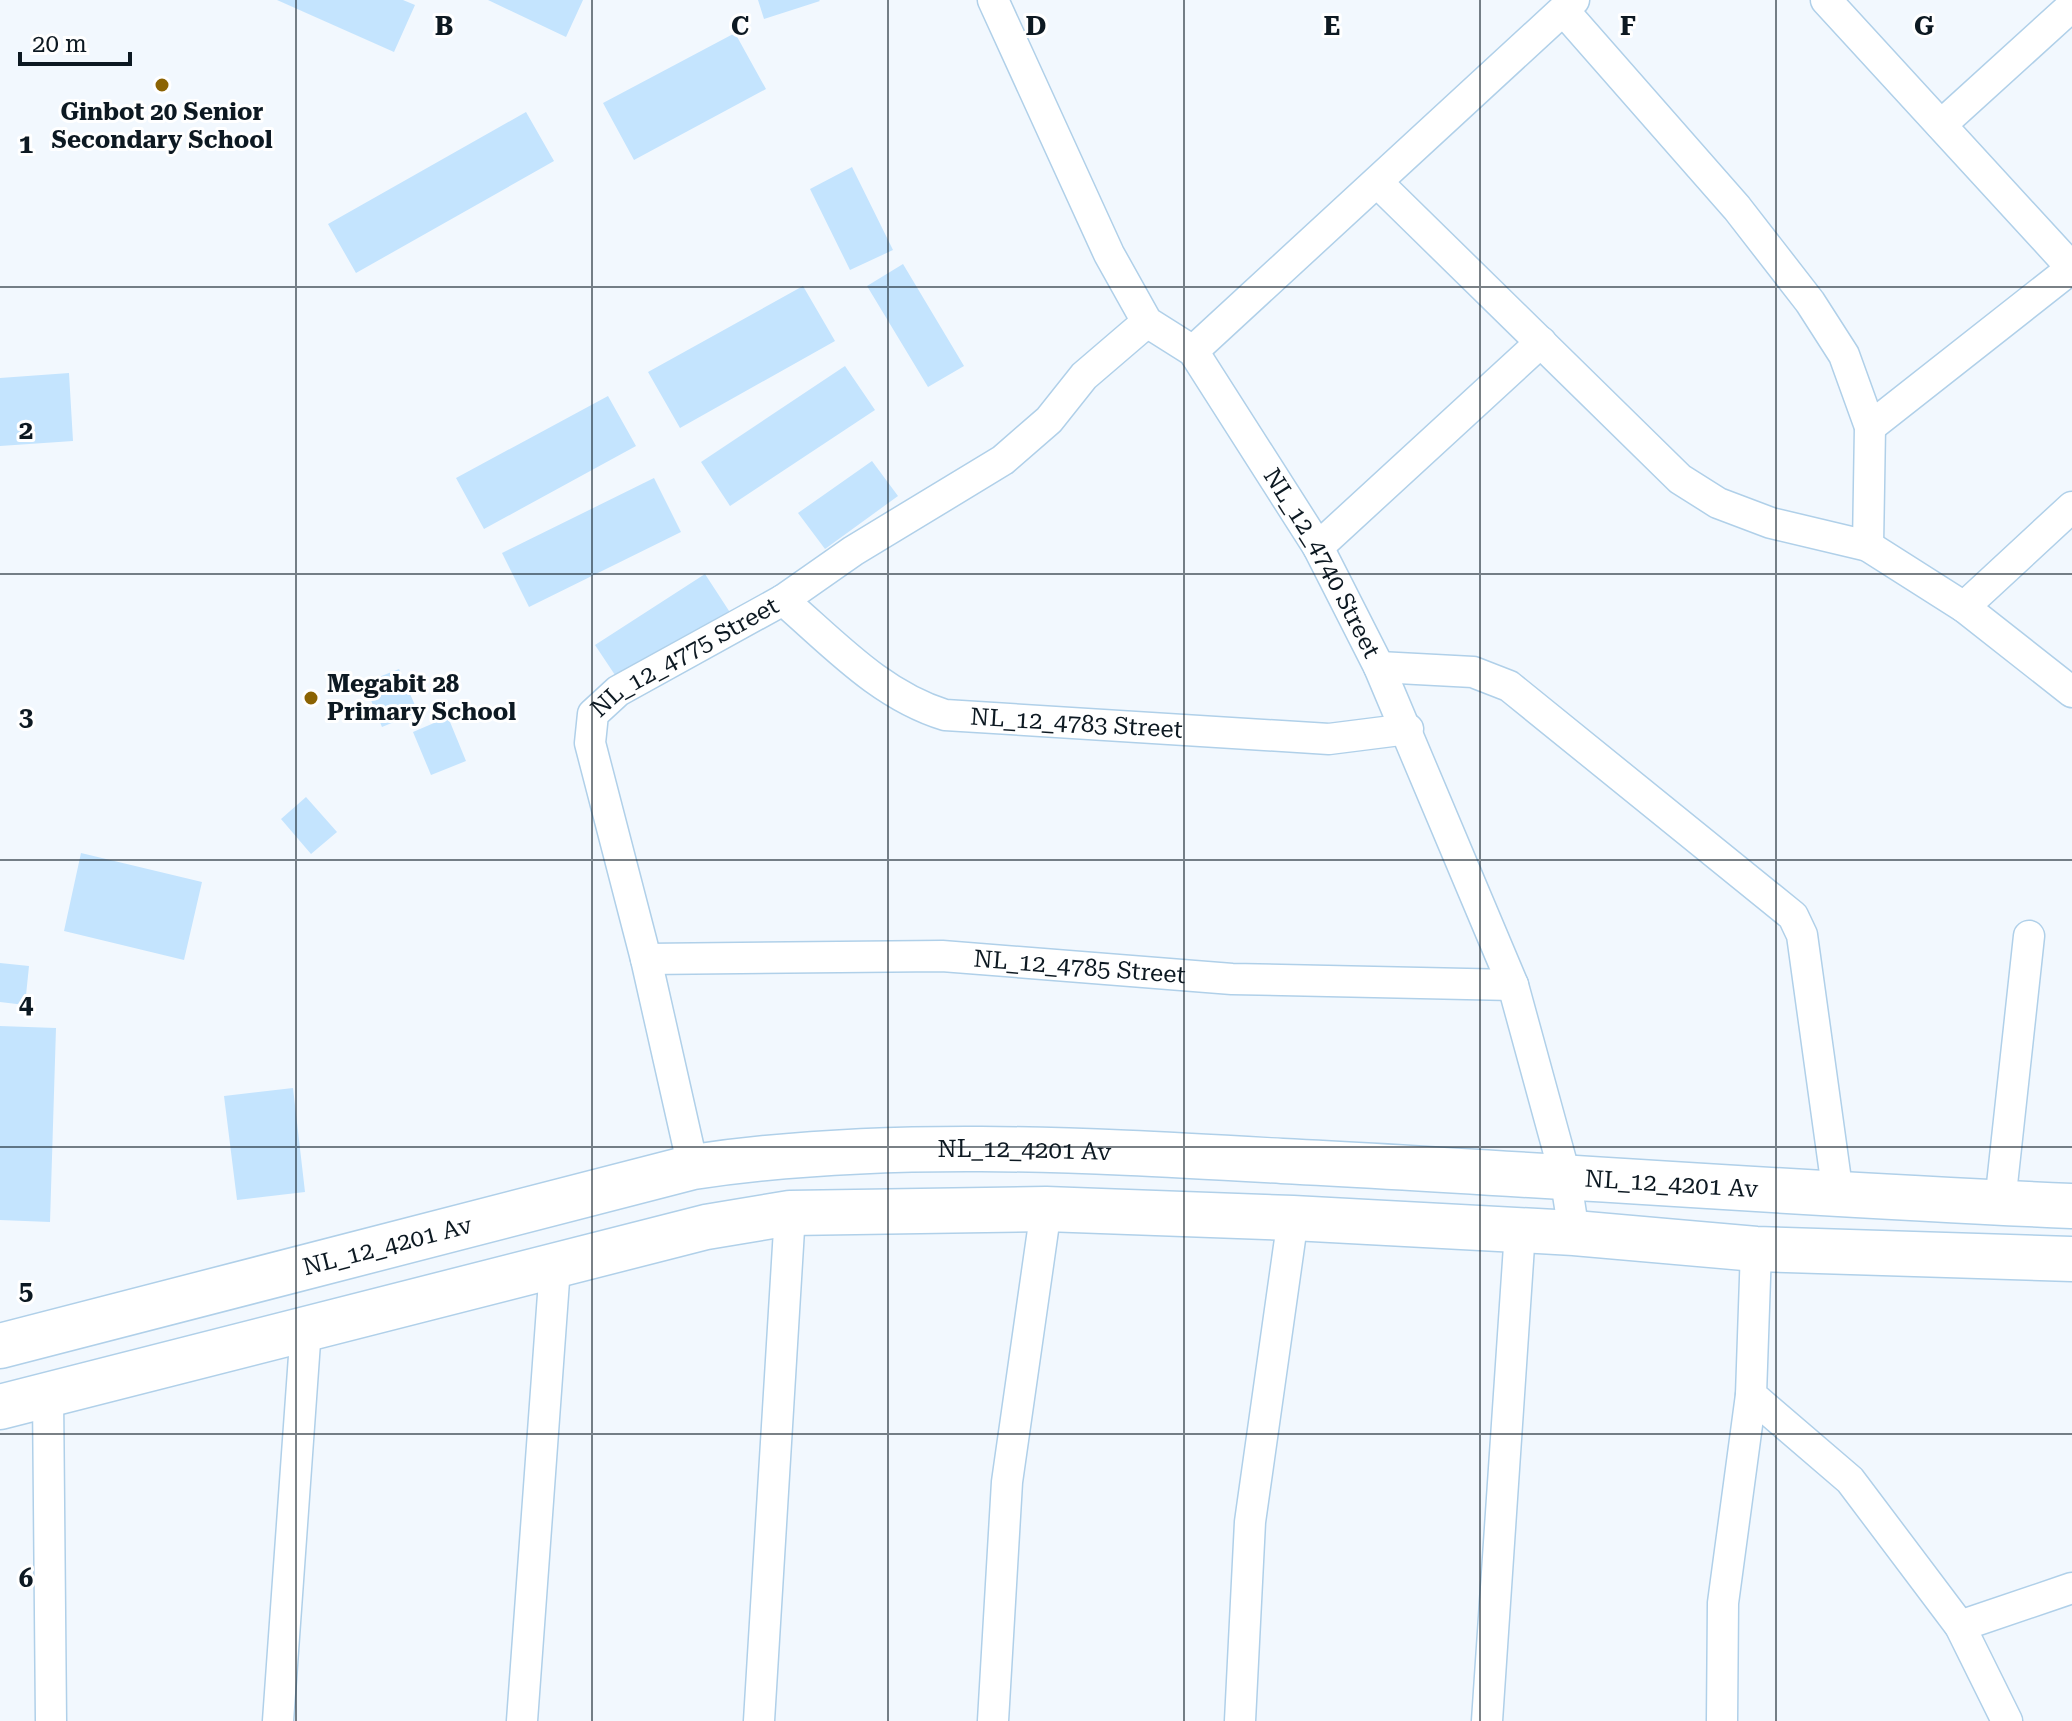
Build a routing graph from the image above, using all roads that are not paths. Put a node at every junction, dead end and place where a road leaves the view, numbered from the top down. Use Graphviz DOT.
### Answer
graph roads {
  1 [pos="993,0"];
  2 [pos="1826,0"];
  3 [pos="1569,5"];
  4 [pos="2072,6"];
  5 [pos="1941,125"];
  6 [pos="1379,184"];
  7 [pos="1147,322"];
  8 [pos="1541,342"];
  9 [pos="1193,351"];
  10 [pos="1870,427"];
  11 [pos="2072,507"];
  12 [pos="1868,546"];
  13 [pos="1318,547"];
  14 [pos="783,600"];
  15 [pos="1964,607"];
  16 [pos="1379,667"];
  17 [pos="2072,692"];
  18 [pos="1408,729"];
  19 [pos="2029,936"];
  20 [pos="646,959"];
  21 [pos="1513,985"];
  22 [pos="693,1167"];
  23 [pos="1565,1175"];
  24 [pos="1838,1195"];
  25 [pos="2000,1203"];
  26 [pos="2072,1206"];
  27 [pos="1046,1209"];
  28 [pos="790,1213"];
  29 [pos="1293,1218"];
  30 [pos="1520,1231"];
  31 [pos="1574,1233"];
  32 [pos="1756,1249"];
  33 [pos="2072,1259"];
  34 [pos="555,1267"];
  35 [pos="306,1328"];
  36 [pos="0,1346"];
  37 [pos="48,1395"];
  38 [pos="1751,1395"];
  39 [pos="0,1407"];
  40 [pos="2072,1588"];
  41 [pos="1960,1626"];
  42 [pos="51,1721"];
  43 [pos="278,1721"];
  44 [pos="522,1721"];
  45 [pos="759,1721"];
  46 [pos="993,1721"];
  47 [pos="1240,1721"];
  48 [pos="1487,1721"];
  49 [pos="1722,1721"];
  50 [pos="2007,1721"];
  1 -- 7 [label="street, NL_12_4740 Street"];
  2 -- 5 [label="street"];
  3 -- 6 [label="street"];
  3 -- 10 [label="street"];
  4 -- 5 [label="street"];
  5 -- 10 [label="street"];
  6 -- 8 [label="street"];
  6 -- 9 [label="street"];
  7 -- 9 [label="street, NL_12_4740 Street"];
  7 -- 14 [label="street, NL_12_4775 Street"];
  8 -- 12 [label="street"];
  8 -- 13 [label="street"];
  9 -- 13 [label="street, NL_12_4740 Street"];
  10 -- 12 [label="street"];
  11 -- 15 [label="street"];
  12 -- 15 [label="street"];
  13 -- 16 [label="street, NL_12_4740 Street"];
  14 -- 18 [label="street, NL_12_4783 Street"];
  14 -- 20 [label="street, NL_12_4775 Street"];
  15 -- 17 [label="street"];
  16 -- 18 [label="street, NL_12_4740 Street"];
  16 -- 24 [label="street"];
  18 -- 21 [label="street, NL_12_4740 Street"];
  19 -- 25 [label="street"];
  20 -- 21 [label="street, NL_12_4785 Street"];
  20 -- 22 [label="street, NL_12_4775 Street"];
  21 -- 23 [label="street, NL_12_4740 Street"];
  22 -- 23 [label="main road, NL_12_4201 Av"];
  22 -- 36 [label="main road, NL_12_4201 Av"];
  23 -- 24 [label="main road, NL_12_4201 Av"];
  23 -- 31 [label="street, NL_12_4740 Street"];
  24 -- 25 [label="main road, NL_12_4201 Av"];
  25 -- 26 [label="main road, NL_12_4201 Av"];
  27 -- 28 [label="main road"];
  27 -- 29 [label="main road"];
  27 -- 46 [label="street"];
  28 -- 34 [label="main road"];
  28 -- 45 [label="street"];
  29 -- 30 [label="main road"];
  29 -- 47 [label="street"];
  30 -- 31 [label="main road"];
  30 -- 48 [label="street"];
  31 -- 32 [label="main road"];
  32 -- 33 [label="main road"];
  32 -- 38 [label="street"];
  34 -- 35 [label="main road"];
  34 -- 44 [label="street"];
  35 -- 37 [label="main road"];
  35 -- 43 [label="street"];
  37 -- 39 [label="main road"];
  37 -- 42 [label="street"];
  38 -- 41 [label="street"];
  38 -- 49 [label="street"];
  40 -- 41 [label="street"];
  41 -- 50 [label="street"];
}
